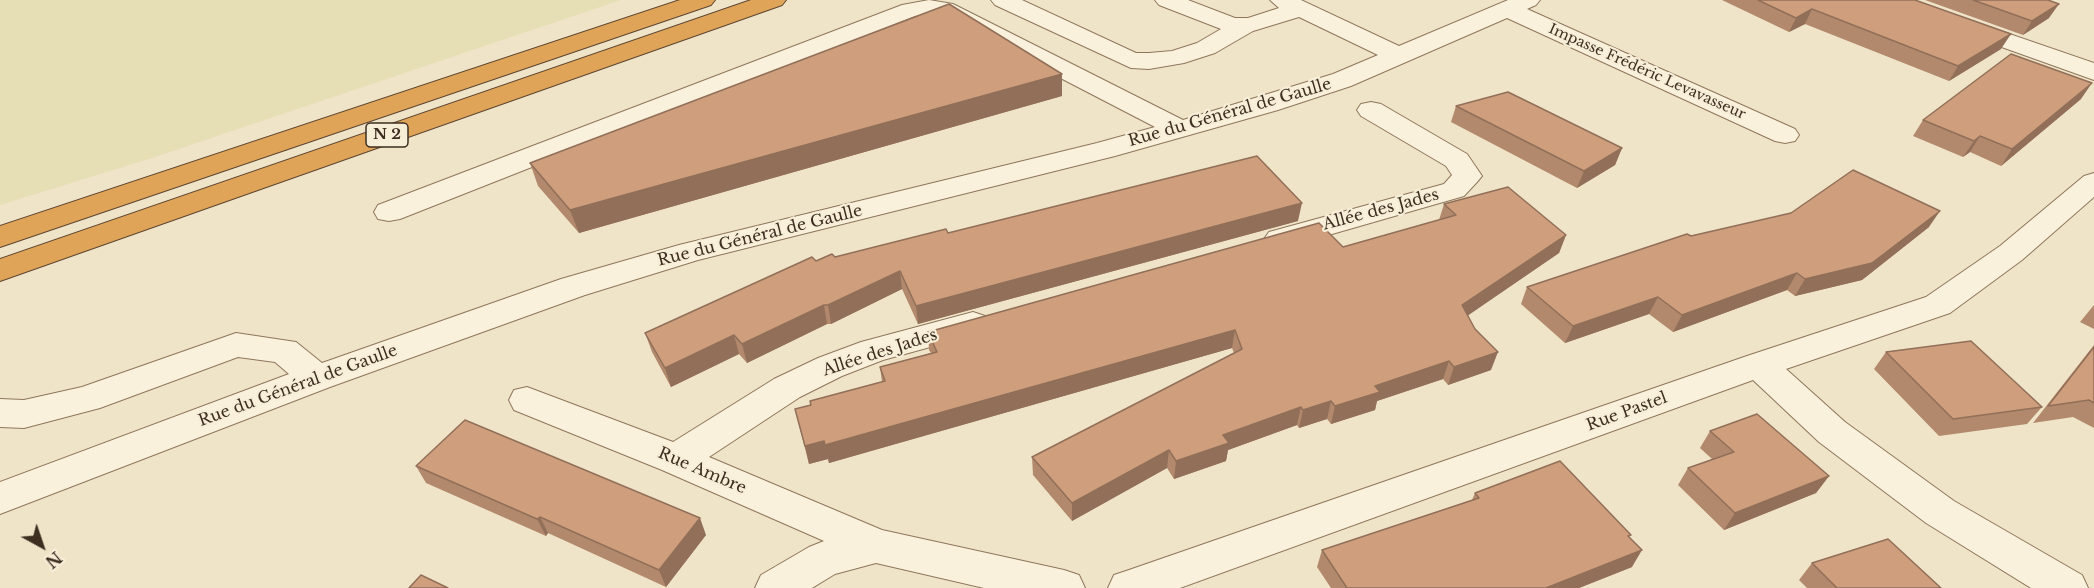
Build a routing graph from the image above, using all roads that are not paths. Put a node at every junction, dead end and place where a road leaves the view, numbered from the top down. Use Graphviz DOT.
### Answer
graph roads {
  1 [pos="703,0"];
  2 [pos="774,0"];
  3 [pos="1003,0"];
  4 [pos="1167,0"];
  5 [pos="1518,4"];
  6 [pos="1291,5"];
  7 [pos="1942,17"];
  8 [pos="1247,25"];
  9 [pos="1399,56"];
  10 [pos="2094,72"];
  11 [pos="1371,110"];
  12 [pos="1180,129"];
  13 [pos="1785,135"];
  14 [pos="2094,182"];
  15 [pos="389,212"];
  16 [pos="0,237"];
  17 [pos="1249,247"];
  18 [pos="0,270"];
  19 [pos="999,316"];
  20 [pos="1759,365"];
  21 [pos="317,378"];
  22 [pos="527,400"];
  23 [pos="0,413"];
  24 [pos="676,459"];
  25 [pos="0,498"];
  26 [pos="876,546"];
  27 [pos="776,588"];
  28 [pos="1064,588"];
  29 [pos="1129,588"];
  30 [pos="2067,588"];
  1 -- 16 [label="highway, N 2"];
  2 -- 18 [label="highway, N 2"];
  3 -- 8 [label="street"];
  4 -- 8 [label="street"];
  5 -- 9 [label="street, Rue du Général de Gaulle"];
  5 -- 13 [label="street, Impasse Frédéric Levavasseur"];
  6 -- 8 [label="street"];
  6 -- 9 [label="street"];
  7 -- 10 [label="street"];
  9 -- 12 [label="street, Rue du Général de Gaulle"];
  11 -- 17 [label="street, Allée des Jades"];
  12 -- 15 [label="street"];
  12 -- 21 [label="street, Rue du Général de Gaulle"];
  14 -- 20 [label="street, Rue Pastel"];
  19 -- 24 [label="street, Allée des Jades"];
  20 -- 29 [label="street, Rue Pastel"];
  20 -- 30 [label="street"];
  21 -- 23 [label="street"];
  21 -- 25 [label="street, Rue du Général de Gaulle"];
  22 -- 24 [label="street, Rue Ambre"];
  24 -- 26 [label="street, Rue Ambre"];
  26 -- 27 [label="street, Rue Ambre"];
  26 -- 28 [label="street, Rue Ambre"];
}
